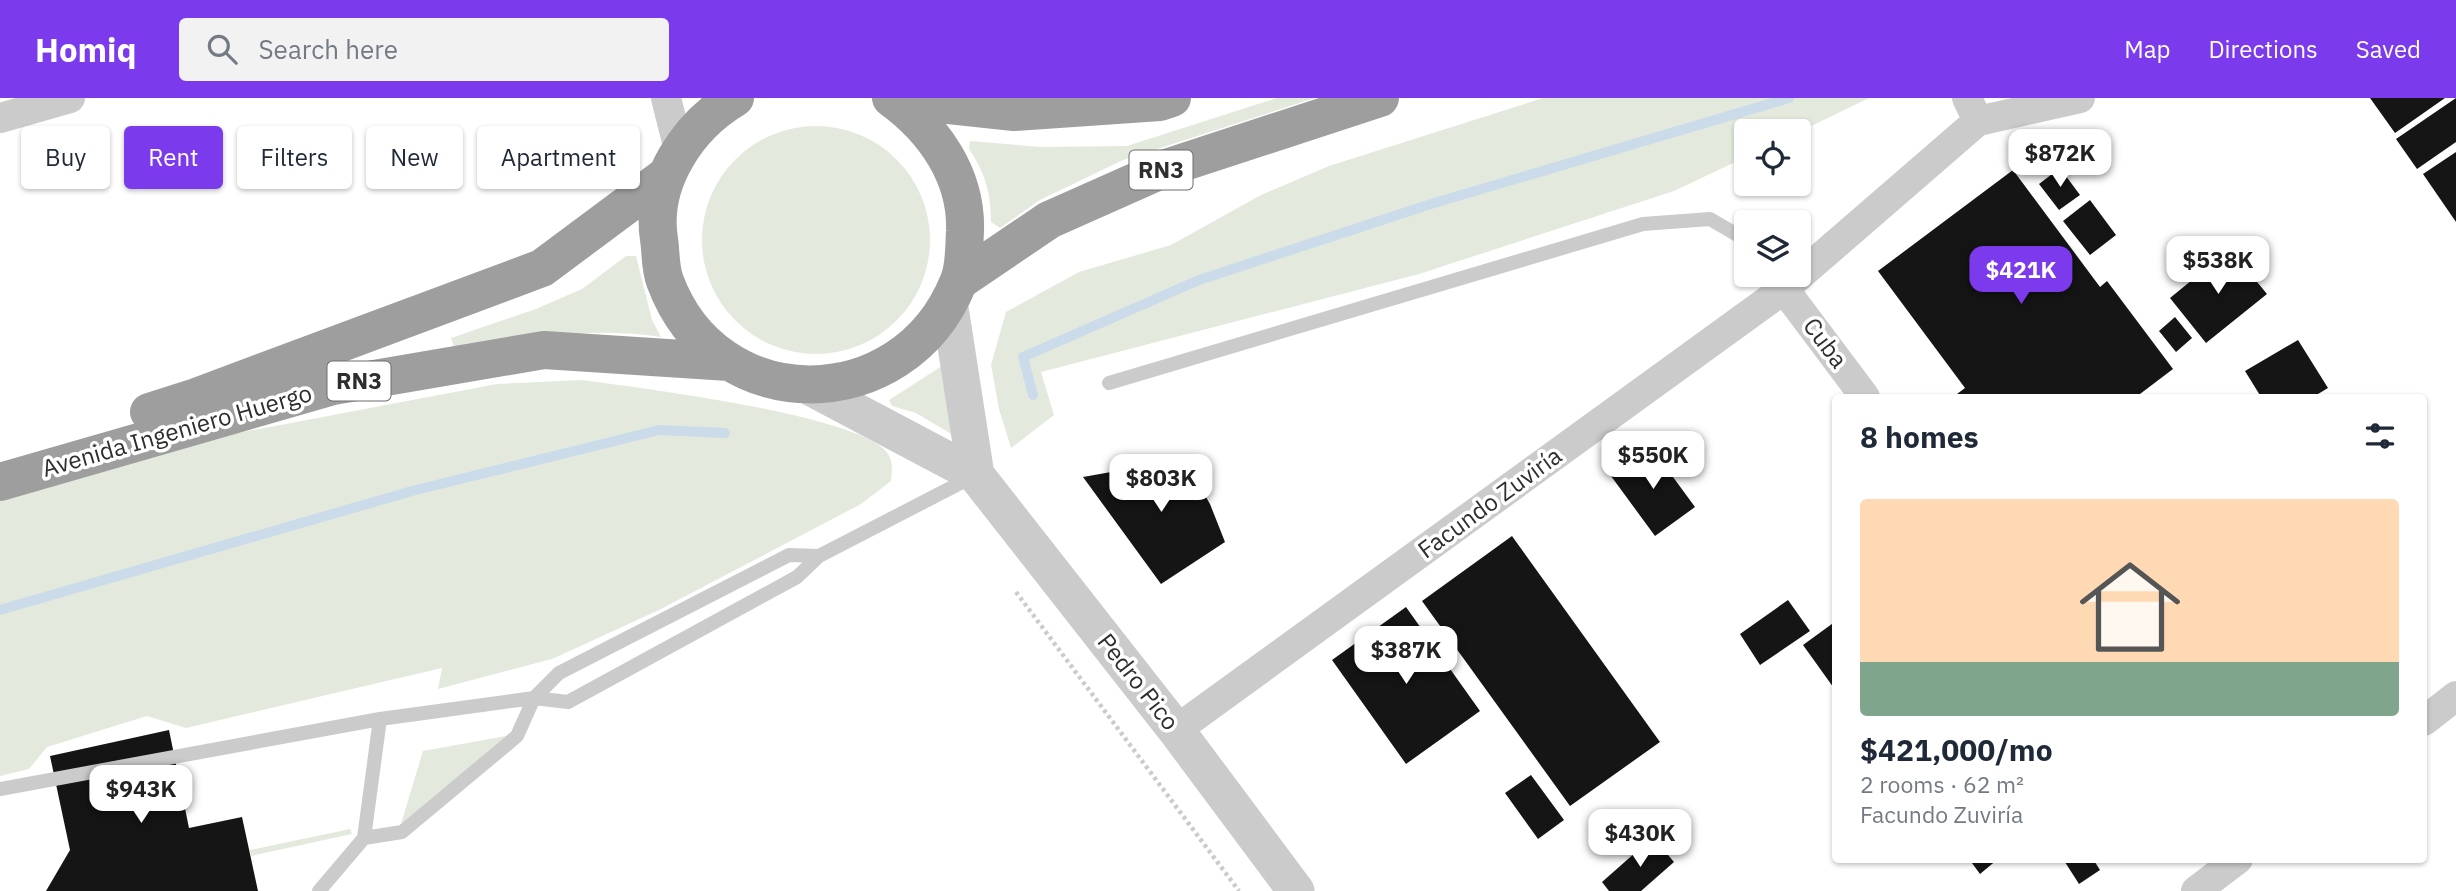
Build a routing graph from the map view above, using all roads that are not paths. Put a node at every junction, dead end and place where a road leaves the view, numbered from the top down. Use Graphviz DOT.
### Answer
graph roads {
  1 [pos="70,98"];
  2 [pos="666,98"];
  3 [pos="735,98"];
  4 [pos="892,98"];
  5 [pos="1172,98"];
  6 [pos="1380,98"];
  7 [pos="2080,98"];
  8 [pos="1973,110"];
  9 [pos="0,118"];
  10 [pos="673,163"];
  11 [pos="1734,233"];
  12 [pos="1811,254"];
  13 [pos="1772,287"];
  14 [pos="1783,287"];
  15 [pos="954,291"];
  16 [pos="729,362"];
  17 [pos="1109,383"];
  18 [pos="808,386"];
  19 [pos="1863,394"];
  20 [pos="0,457"];
  21 [pos="976,475"];
  22 [pos="0,482"];
  23 [pos="819,556"];
  24 [pos="2456,696"];
  25 [pos="534,698"];
  26 [pos="2427,718"];
  27 [pos="380,719"];
  28 [pos="1176,730"];
  29 [pos="0,789"];
  30 [pos="364,838"];
  31 [pos="2227,870"];
  32 [pos="1288,888"];
  33 [pos="319,891"];
  34 [pos="2196,891"];
  1 -- 9 [label="street"];
  2 -- 10 [label="street"];
  3 -- 10 [label="highway, Avenida Ingeniero Huergo / RN3"];
  4 -- 5 [label="highway, Avenida Ingeniero Huergo / RN3"];
  4 -- 15 [label="highway, Avenida Ingeniero Huergo / RN3"];
  6 -- 15 [label="highway, Avenida Ingeniero Huergo / RN3"];
  7 -- 8 [label="street, Facundo Zuviría"];
  8 -- 12 [label="street, Facundo Zuviría"];
  10 -- 16 [label="highway, Avenida Ingeniero Huergo / RN3"];
  10 -- 20 [label="highway, Avenida Ingeniero Huergo / RN3"];
  11 -- 17 [label="lane"];
  13 -- 28 [label="street, Facundo Zuviría"];
  14 -- 19 [label="street, Cuba"];
  15 -- 18 [label="highway, Avenida Ingeniero Huergo / RN3"];
  15 -- 21 [label="street, Pedro Pico"];
  16 -- 18 [label="highway, Avenida Ingeniero Huergo / RN3"];
  16 -- 22 [label="highway, Avenida Ingeniero Huergo / RN3"];
  18 -- 21 [label="street, Pedro Pico"];
  21 -- 23 [label="lane"];
  21 -- 28 [label="street, Pedro Pico"];
  23 -- 25 [label="lane"];
  23 -- 25 [label="lane"];
  24 -- 26 [label="street"];
  25 -- 27 [label="lane"];
  25 -- 30 [label="lane"];
  27 -- 29 [label="lane"];
  27 -- 30 [label="lane"];
  28 -- 32 [label="street, Pedro Pico"];
  30 -- 33 [label="lane"];
  31 -- 34 [label="street"];
}
